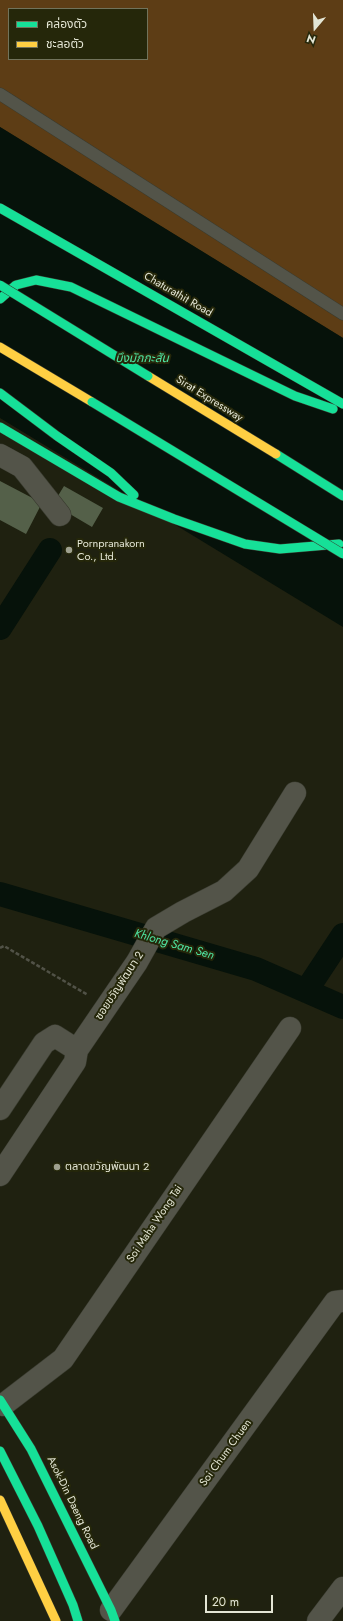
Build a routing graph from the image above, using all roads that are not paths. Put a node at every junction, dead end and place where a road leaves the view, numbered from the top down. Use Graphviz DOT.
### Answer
graph roads {
  1 [pos="0,94"];
  2 [pos="0,208"];
  3 [pos="0,285"];
  4 [pos="0,299"];
  5 [pos="343,314"];
  6 [pos="0,346"];
  7 [pos="0,393"];
  8 [pos="343,404"];
  9 [pos="343,412"];
  10 [pos="0,427"];
  11 [pos="0,455"];
  12 [pos="343,496"];
  13 [pos="148,508"];
  14 [pos="60,515"];
  15 [pos="343,543"];
  16 [pos="343,554"];
  17 [pos="295,793"];
  18 [pos="290,1028"];
  19 [pos="77,1050"];
  20 [pos="0,1109"];
  21 [pos="0,1175"];
  22 [pos="343,1301"];
  23 [pos="2,1402"];
  24 [pos="0,1451"];
  25 [pos="0,1500"];
  26 [pos="343,1588"];
  27 [pos="113,1616"];
  28 [pos="56,1621"];
  29 [pos="78,1621"];
  30 [pos="318,1621"];
  1 -- 5 [label="lane"];
  2 -- 8 [label="main road, Chaturathit Road"];
  3 -- 12 [label="main road, Sirat Expressway, bridge"];
  4 -- 9 [label="main road"];
  6 -- 16 [label="main road, bridge"];
  7 -- 13 [label="main road"];
  10 -- 13 [label="main road"];
  11 -- 14 [label="street"];
  13 -- 15 [label="main road, bridge"];
  17 -- 19 [label="street, ซอยขวัญพัฒนา 2"];
  18 -- 23 [label="street, Soi Maha Wong Tai"];
  19 -- 20 [label="street"];
  19 -- 21 [label="street, ซอยขวัญพัฒนา 2"];
  22 -- 27 [label="street, Soi Chum Chuen"];
  23 -- 27 [label="main road, Asok-Din Daeng Road"];
  24 -- 29 [label="main road"];
  25 -- 28 [label="main road"];
  26 -- 30 [label="street"];
}
